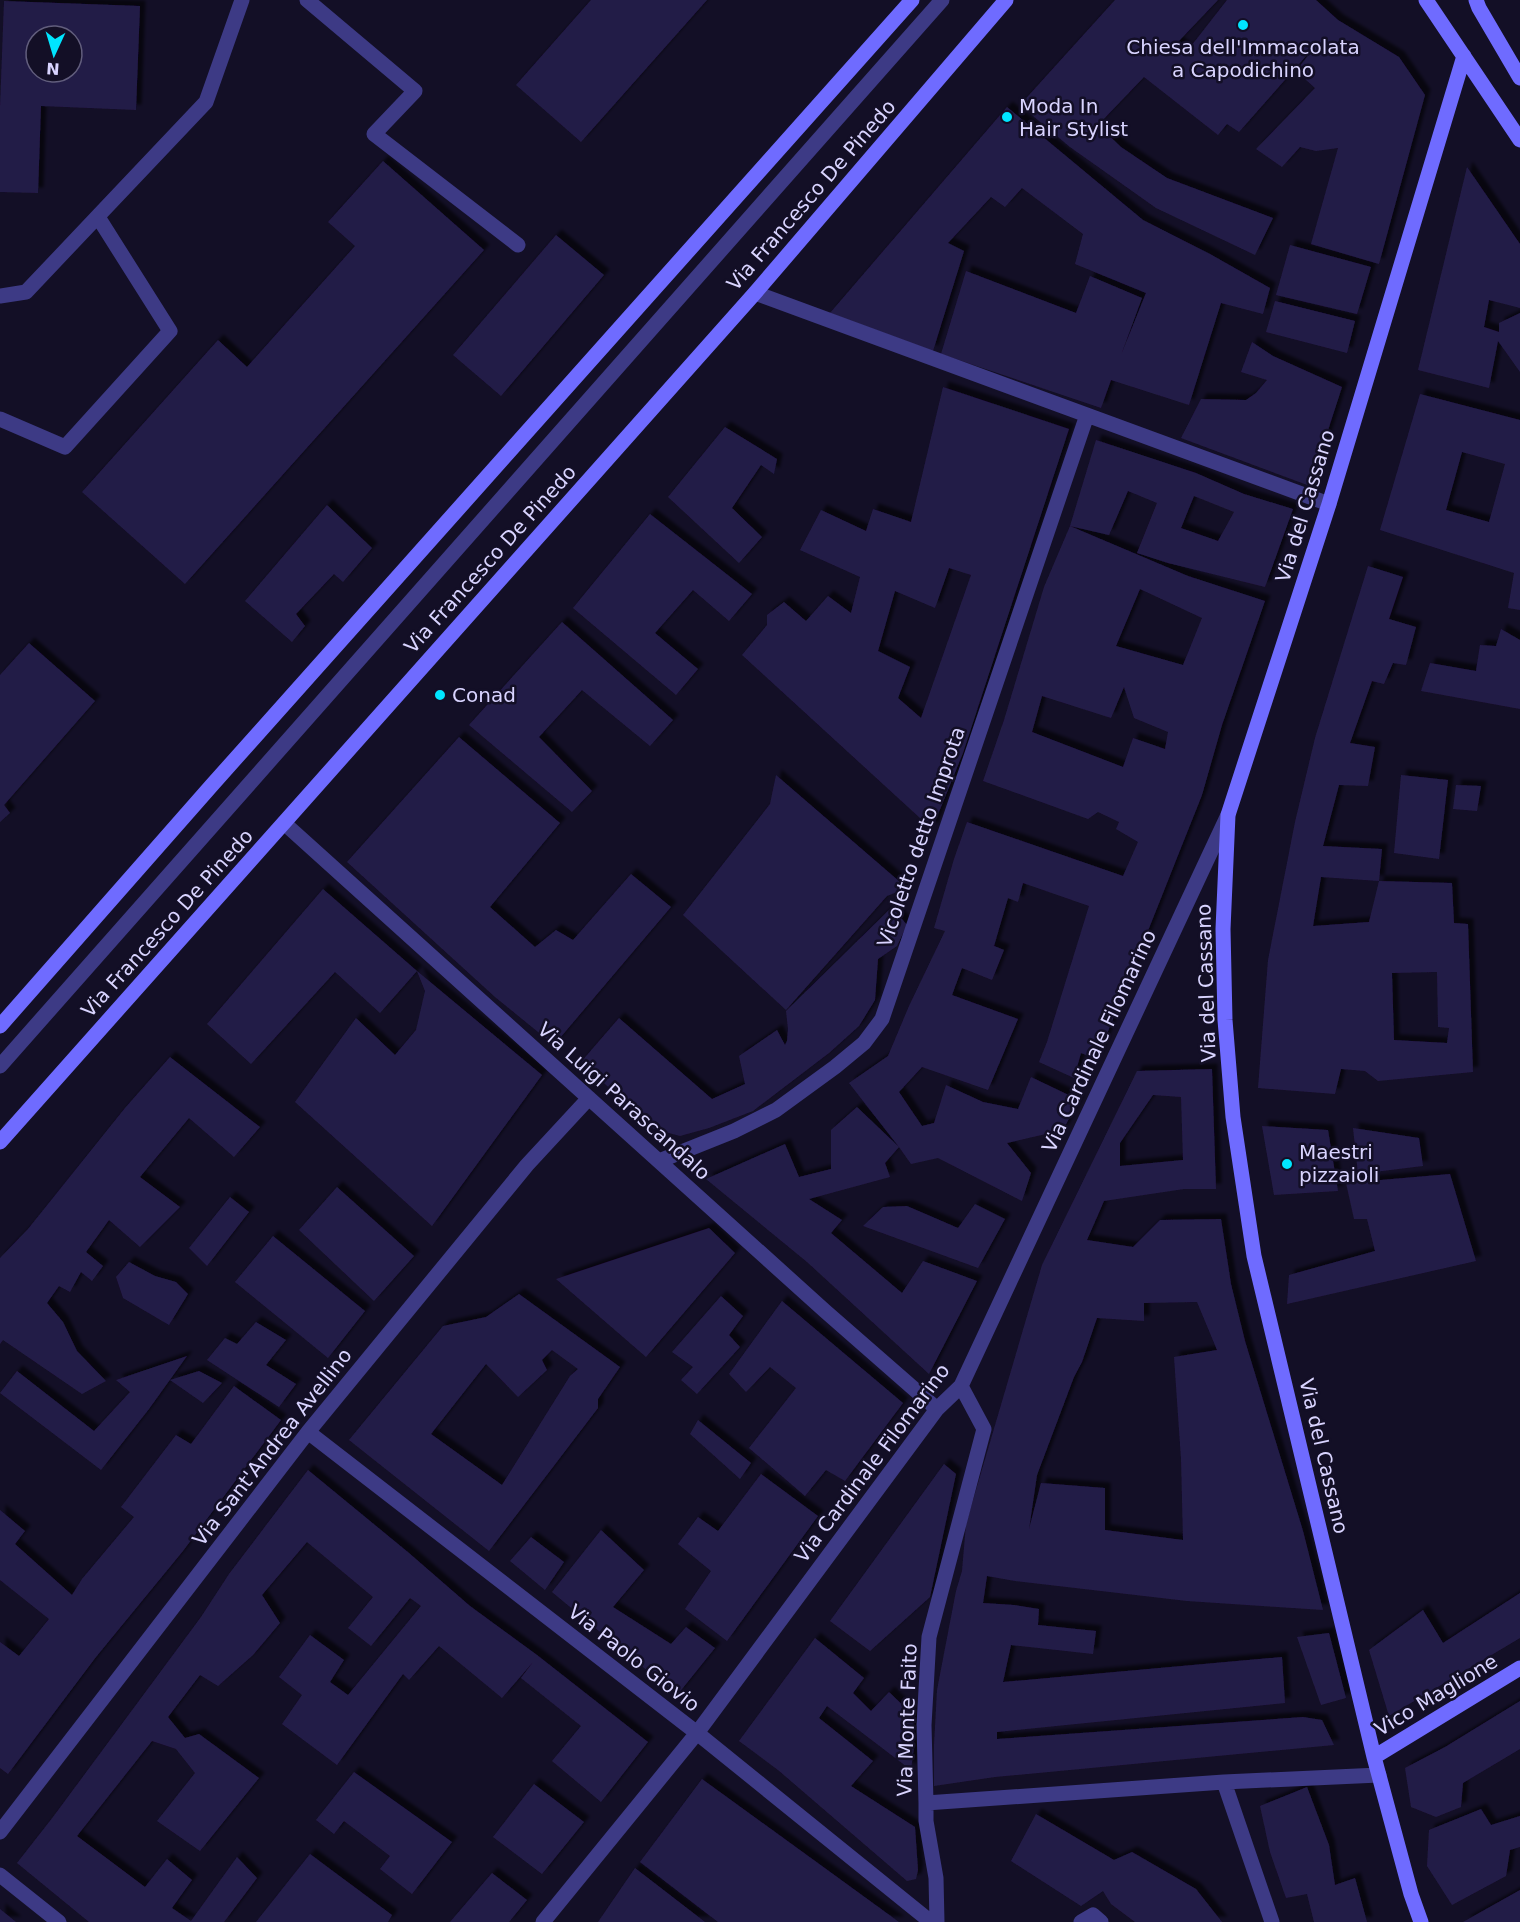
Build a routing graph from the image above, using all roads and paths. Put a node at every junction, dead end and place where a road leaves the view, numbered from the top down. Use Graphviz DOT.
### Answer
graph roads {
  1 [pos="242,0"];
  2 [pos="308,0"];
  3 [pos="912,0"];
  4 [pos="942,0"];
  5 [pos="1006,0"];
  6 [pos="1426,0"];
  7 [pos="1476,0"];
  8 [pos="1464,56"];
  9 [pos="1520,78"];
  10 [pos="1520,140"];
  11 [pos="98,217"];
  12 [pos="518,245"];
  13 [pos="755,293"];
  14 [pos="0,296"];
  15 [pos="1087,415"];
  16 [pos="0,419"];
  17 [pos="1329,504"];
  18 [pos="1228,815"];
  19 [pos="284,823"];
  20 [pos="0,1026"];
  21 [pos="0,1066"];
  22 [pos="589,1098"];
  23 [pos="0,1142"];
  24 [pos="659,1161"];
  25 [pos="961,1386"];
  26 [pos="938,1409"];
  27 [pos="308,1432"];
  28 [pos="1520,1668"];
  29 [pos="697,1733"];
  30 [pos="1374,1757"];
  31 [pos="1379,1775"];
  32 [pos="1224,1782"];
  33 [pos="926,1803"];
  34 [pos="0,1832"];
  35 [pos="0,1875"];
  36 [pos="58,1922"];
  37 [pos="543,1922"];
  38 [pos="931,1922"];
  39 [pos="937,1922"];
  40 [pos="1081,1922"];
  41 [pos="1101,1922"];
  42 [pos="1272,1922"];
  43 [pos="1421,1922"];
  1 -- 11 [label="street"];
  2 -- 12 [label="street"];
  3 -- 20 [label="main road"];
  4 -- 21 [label="street"];
  5 -- 13 [label="main road, Via Francesco De Pinedo"];
  6 -- 8 [label="main road"];
  7 -- 9 [label="main road"];
  8 -- 10 [label="main road"];
  8 -- 17 [label="main road, Via del Cassano"];
  11 -- 14 [label="street"];
  11 -- 16 [label="street"];
  13 -- 15 [label="street"];
  13 -- 19 [label="main road, Via Francesco De Pinedo"];
  15 -- 17 [label="street"];
  15 -- 24 [label="street, Vicoletto detto Improta"];
  17 -- 18 [label="main road, Via del Cassano"];
  18 -- 25 [label="street, Via Cardinale Filomarino"];
  18 -- 30 [label="main road, Via del Cassano"];
  19 -- 22 [label="street, Via Luigi Parascandalo"];
  19 -- 23 [label="main road, Via Francesco De Pinedo"];
  22 -- 24 [label="street, Via Luigi Parascandalo"];
  22 -- 27 [label="street, Via Sant'Andrea Avellino"];
  24 -- 26 [label="street, Via Luigi Parascandalo"];
  25 -- 26 [label="street, Via Cardinale Filomarino"];
  25 -- 33 [label="street, Via Monte Faito"];
  26 -- 29 [label="street, Via Cardinale Filomarino"];
  27 -- 29 [label="street, Via Paolo Giovio"];
  27 -- 34 [label="street, Via Sant'Andrea Avellino"];
  28 -- 30 [label="main road, Vico Maglione"];
  29 -- 37 [label="street, Via Cardinale Filomarino"];
  29 -- 38 [label="street, Via Paolo Giovio"];
  30 -- 31 [label="main road, Via del Cassano"];
  31 -- 32 [label="street"];
  31 -- 43 [label="main road, Via del Cassano"];
  32 -- 33 [label="street"];
  32 -- 42 [label="street"];
  33 -- 39 [label="street, Via Monte Faito"];
  35 -- 36 [label="street"];
  40 -- 41 [label="street"];
}
